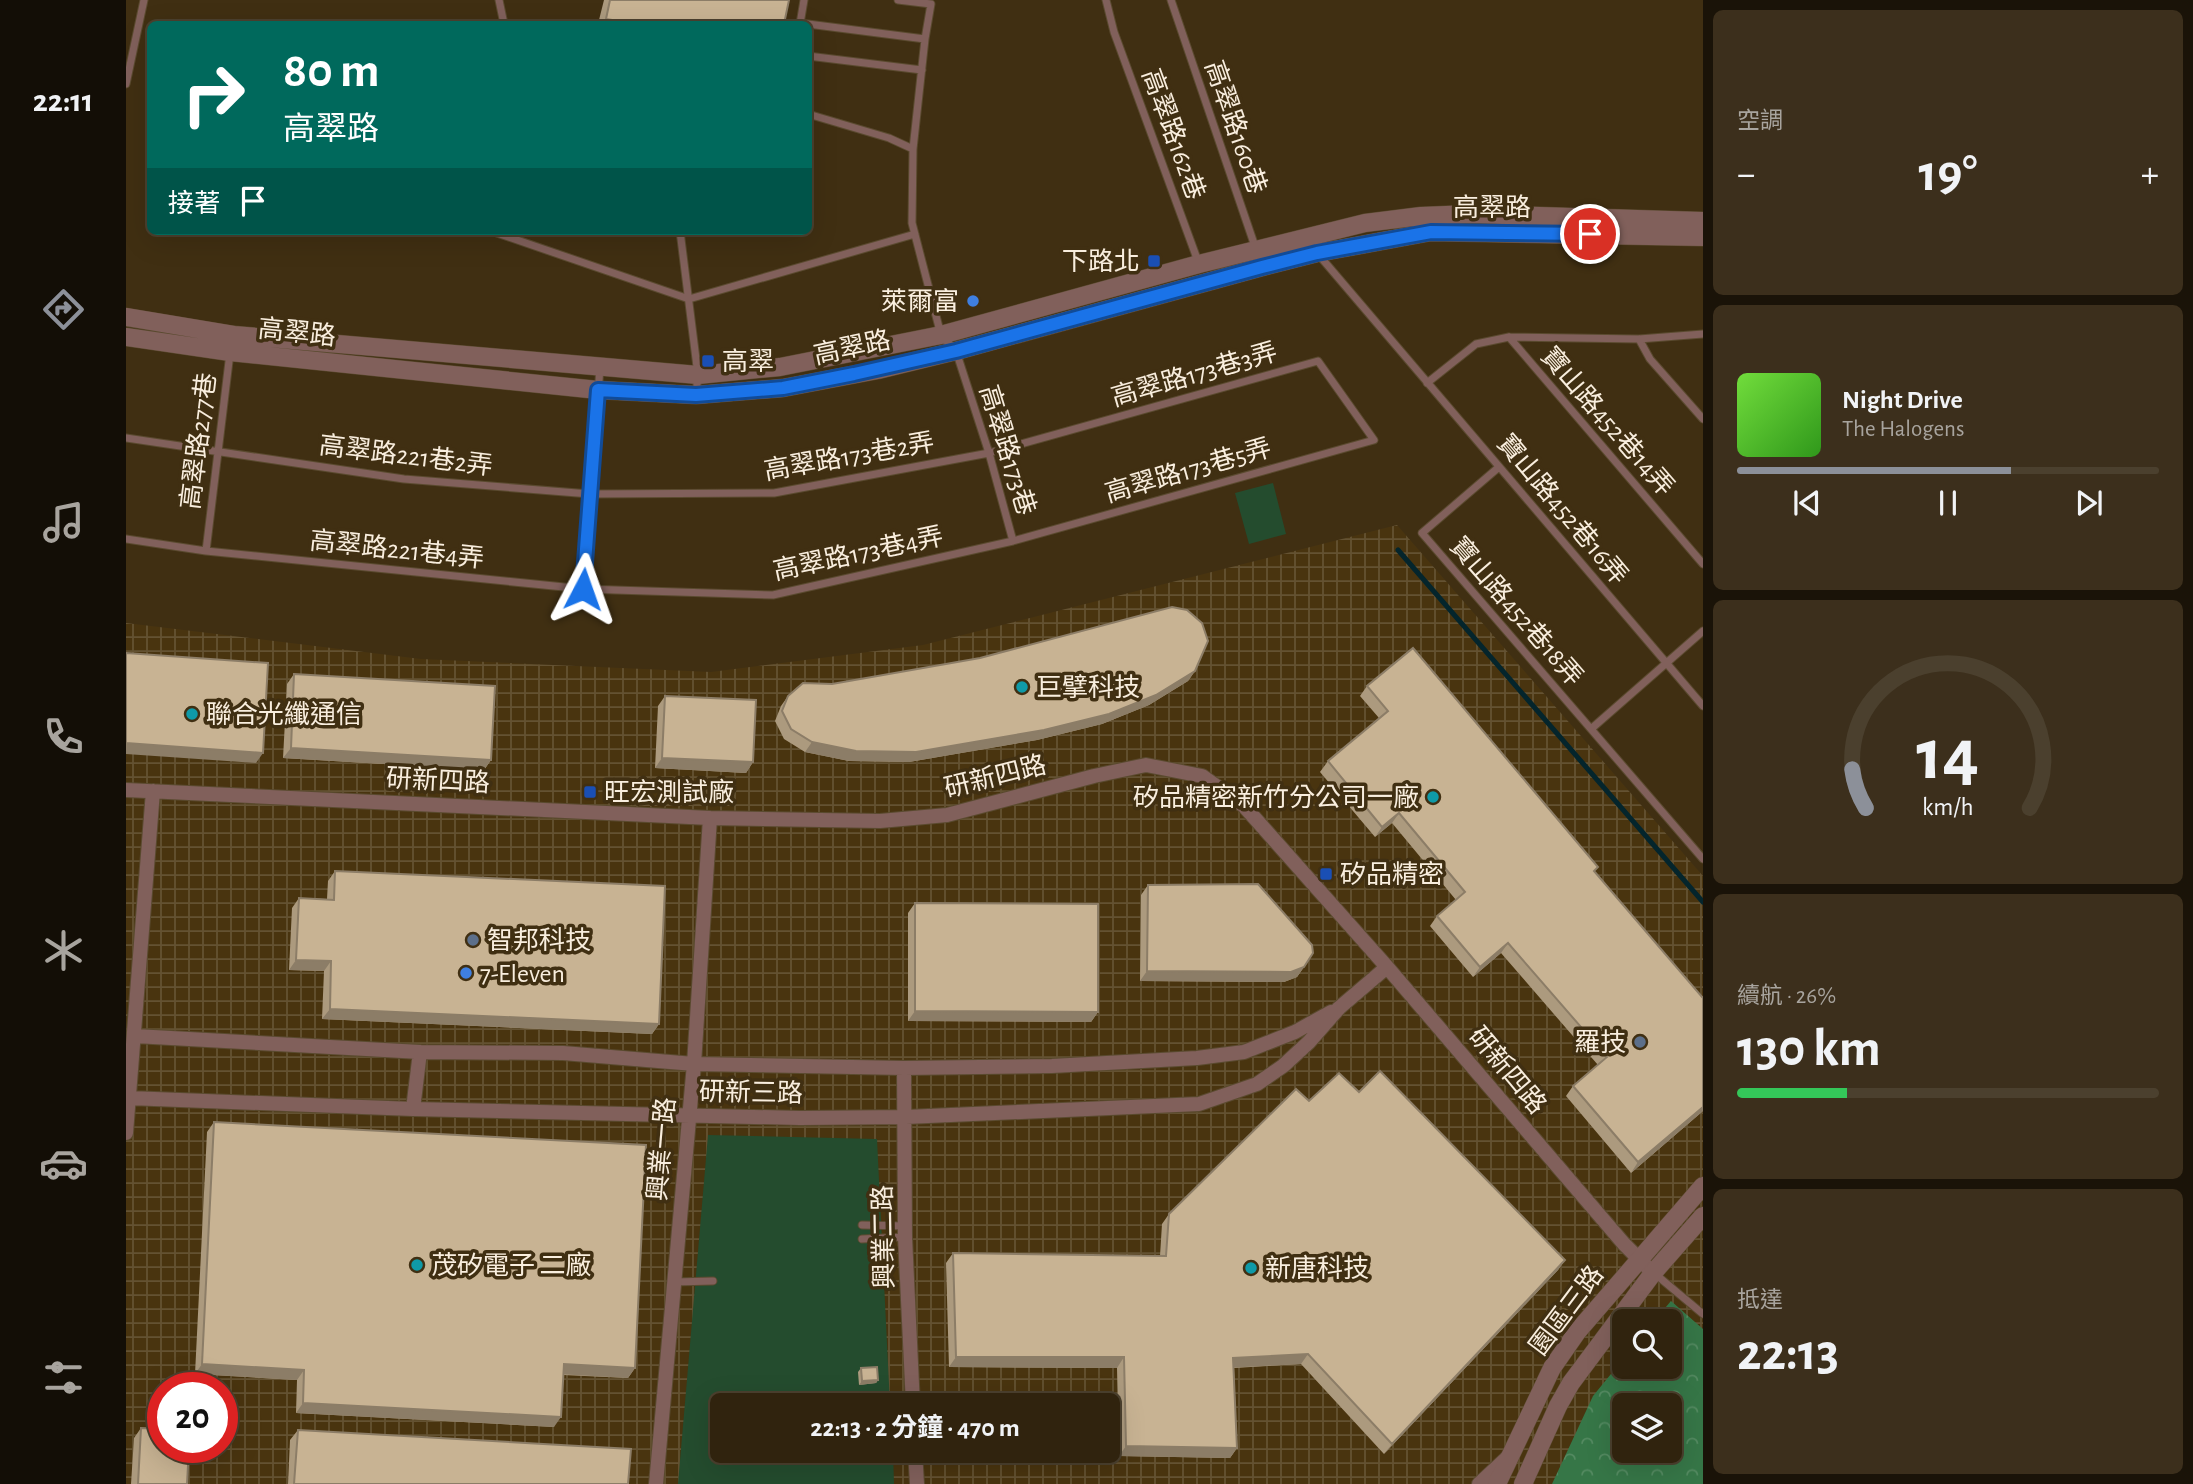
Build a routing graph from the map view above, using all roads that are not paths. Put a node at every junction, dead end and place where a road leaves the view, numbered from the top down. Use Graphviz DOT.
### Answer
graph roads {
  1 [pos="144,0"];
  2 [pos="499,0"];
  3 [pos="804,0"];
  4 [pos="898,0"];
  5 [pos="1106,0"];
  6 [pos="1171,0"];
  7 [pos="503,21"];
  8 [pos="800,21"];
  9 [pos="812,25"];
  10 [pos="925,39"];
  11 [pos="812,56"];
  12 [pos="922,70"];
  13 [pos="126,84"];
  14 [pos="812,115"];
  15 [pos="913,149"];
  16 [pos="1703,221"];
  17 [pos="915,234"];
  18 [pos="503,235"];
  19 [pos="681,235"];
  20 [pos="1703,237"];
  21 [pos="1305,238"];
  22 [pos="1317,253"];
  23 [pos="1259,258"];
  24 [pos="1203,273"];
  25 [pos="689,299"];
  26 [pos="126,317"];
  27 [pos="1703,334"];
  28 [pos="941,335"];
  29 [pos="126,337"];
  30 [pos="1508,337"];
  31 [pos="1639,339"];
  32 [pos="232,344"];
  33 [pos="956,351"];
  34 [pos="600,368"];
  35 [pos="698,375"];
  36 [pos="1427,383"];
  37 [pos="598,390"];
  38 [pos="696,395"];
  39 [pos="1703,419"];
  40 [pos="126,438"];
  41 [pos="1374,440"];
  42 [pos="219,452"];
  43 [pos="989,453"];
  44 [pos="1499,467"];
  45 [pos="590,494"];
  46 [pos="126,539"];
  47 [pos="1013,541"];
  48 [pos="206,551"];
  49 [pos="1703,564"];
  50 [pos="583,589"];
  51 [pos="1703,631"];
  52 [pos="1667,663"];
  53 [pos="1703,706"];
  54 [pos="1591,729"];
  55 [pos="126,790"];
  56 [pos="153,791"];
  57 [pos="710,818"];
  58 [pos="1703,859"];
  59 [pos="1387,967"];
  60 [pos="1339,1009"];
  61 [pos="135,1036"];
  62 [pos="420,1052"];
  63 [pos="694,1064"];
  64 [pos="904,1069"];
  65 [pos="129,1098"];
  66 [pos="413,1109"];
  67 [pos="689,1116"];
  68 [pos="906,1118"];
  69 [pos="126,1133"];
  70 [pos="1703,1186"];
  71 [pos="1703,1216"];
  72 [pos="862,1225"];
  73 [pos="906,1231"];
  74 [pos="862,1239"];
  75 [pos="1639,1260"];
  76 [pos="1653,1273"];
  77 [pos="674,1282"];
  78 [pos="713,1282"];
  79 [pos="1703,1314"];
  80 [pos="913,1393"];
  81 [pos="1511,1454"];
  82 [pos="916,1463"];
  83 [pos="656,1484"];
  84 [pos="917,1484"];
  85 [pos="1479,1484"];
  86 [pos="1497,1484"];
  87 [pos="1523,1484"];
  1 -- 13 [label="lane"];
  2 -- 7 [label="lane"];
  3 -- 8 [label="lane"];
  4 -- 10 [label="lane"];
  5 -- 24 [label="lane, 高翠路162巷"];
  6 -- 23 [label="lane, 高翠路160巷"];
  9 -- 10 [label="lane"];
  10 -- 12 [label="lane"];
  11 -- 12 [label="lane"];
  12 -- 15 [label="lane"];
  14 -- 15 [label="lane"];
  15 -- 17 [label="lane"];
  16 -- 21 [label="street, 高翠路"];
  17 -- 25 [label="lane"];
  17 -- 28 [label="lane"];
  18 -- 25 [label="lane"];
  19 -- 25 [label="lane"];
  20 -- 22 [label="street, 高翠路"];
  21 -- 22 [label="lane, 寶山路452巷16弄"];
  21 -- 23 [label="street, 高翠路"];
  22 -- 23 [label="street, 高翠路"];
  22 -- 36 [label="lane, 寶山路452巷16弄"];
  23 -- 24 [label="street, 高翠路"];
  24 -- 28 [label="street, 高翠路"];
  24 -- 33 [label="street, 高翠路"];
  25 -- 35 [label="lane"];
  26 -- 32 [label="street, 高翠路"];
  27 -- 31 [label="lane"];
  28 -- 33 [label="lane, 高翠路173巷"];
  28 -- 35 [label="street, 高翠路"];
  29 -- 32 [label="street, 高翠路"];
  30 -- 31 [label="lane"];
  30 -- 36 [label="lane"];
  30 -- 49 [label="lane, 寶山路452巷14弄"];
  31 -- 39 [label="lane"];
  32 -- 34 [label="street, 高翠路"];
  32 -- 37 [label="street, 高翠路"];
  32 -- 42 [label="lane, 高翠路277巷"];
  33 -- 38 [label="street, 高翠路"];
  33 -- 43 [label="lane, 高翠路173巷"];
  34 -- 35 [label="street, 高翠路"];
  34 -- 37 [label="lane"];
  35 -- 38 [label="lane"];
  36 -- 44 [label="lane, 寶山路452巷16弄"];
  37 -- 38 [label="street, 高翠路"];
  37 -- 45 [label="lane"];
  40 -- 42 [label="lane, 高翠路221巷2弄"];
  41 -- 43 [label="lane, 高翠路173巷3弄"];
  41 -- 47 [label="lane, 高翠路173巷5弄"];
  42 -- 45 [label="lane, 高翠路221巷2弄"];
  42 -- 48 [label="lane, 高翠路277巷"];
  43 -- 45 [label="lane, 高翠路173巷2弄"];
  43 -- 47 [label="lane, 高翠路173巷"];
  44 -- 52 [label="lane, 寶山路452巷16弄"];
  44 -- 54 [label="lane, 寶山路452巷18弄"];
  45 -- 50 [label="lane"];
  46 -- 48 [label="lane, 高翠路221巷4弄"];
  47 -- 50 [label="lane, 高翠路173巷4弄"];
  48 -- 50 [label="lane, 高翠路221巷4弄"];
  51 -- 52 [label="lane"];
  52 -- 53 [label="lane, 寶山路452巷16弄"];
  52 -- 54 [label="lane"];
  54 -- 58 [label="lane"];
  55 -- 56 [label="street, 研新四路"];
  56 -- 57 [label="street, 研新四路"];
  56 -- 61 [label="street"];
  57 -- 59 [label="street, 研新四路"];
  57 -- 63 [label="street, 興業一路"];
  59 -- 60 [label="street, 研新三路"];
  59 -- 75 [label="street, 研新四路"];
  60 -- 64 [label="street, 研新三路"];
  60 -- 68 [label="street, 研新三路"];
  61 -- 62 [label="street, 研新三路"];
  61 -- 65 [label="street"];
  62 -- 63 [label="street, 研新三路"];
  62 -- 66 [label="street"];
  63 -- 64 [label="street, 研新三路"];
  63 -- 67 [label="street, 興業一路"];
  64 -- 68 [label="street, 興業二路"];
  65 -- 66 [label="street, 研新三路"];
  65 -- 69 [label="street"];
  66 -- 67 [label="street, 研新三路"];
  67 -- 68 [label="street, 研新三路"];
  67 -- 77 [label="street, 興業一路"];
  68 -- 73 [label="street, 興業二路"];
  70 -- 75 [label="street, 園區三路"];
  71 -- 76 [label="street, 園區三路"];
  72 -- 73 [label="lane"];
  73 -- 74 [label="lane"];
  73 -- 80 [label="street, 興業二路"];
  75 -- 76 [label="street, 研新四路"];
  75 -- 81 [label="street, 園區三路"];
  76 -- 79 [label="lane"];
  76 -- 87 [label="street, 園區三路"];
  77 -- 78 [label="lane"];
  77 -- 83 [label="street, 興業一路"];
  81 -- 85 [label="street"];
  81 -- 86 [label="street, 園區三路"];
  82 -- 84 [label="street"];
}
